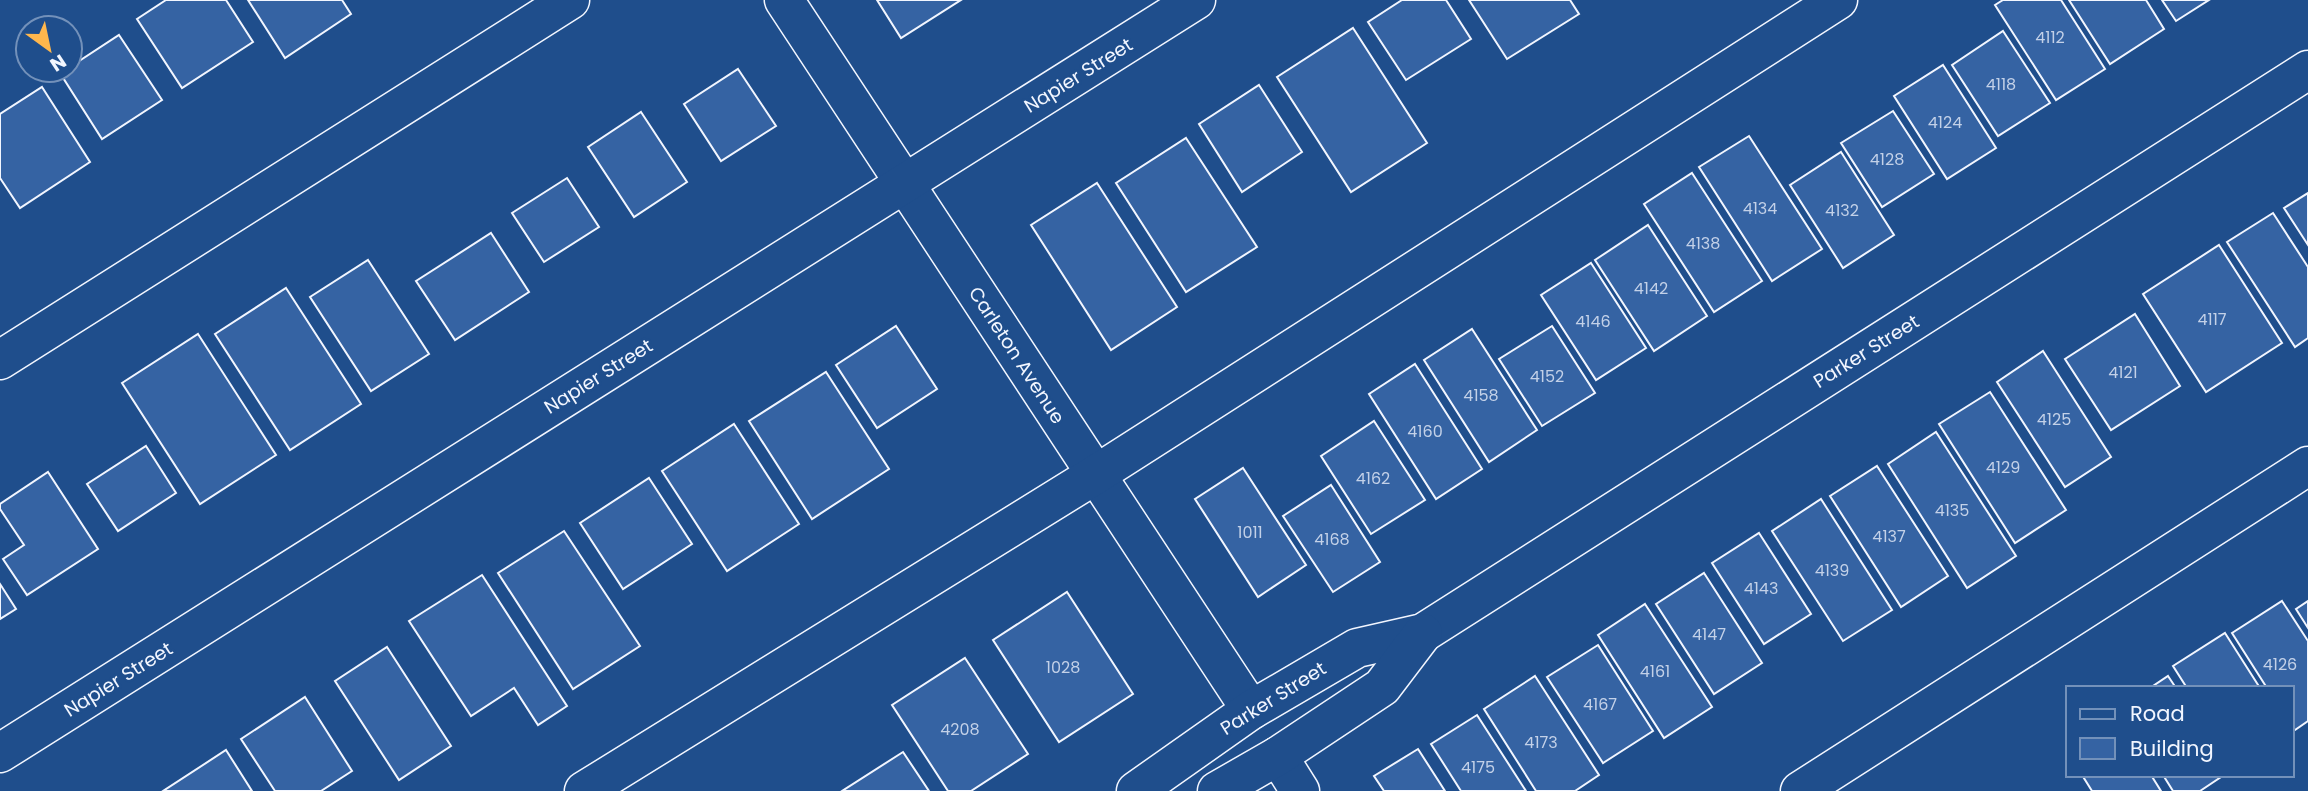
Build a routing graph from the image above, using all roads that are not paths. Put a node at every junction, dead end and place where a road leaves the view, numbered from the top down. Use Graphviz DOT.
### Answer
graph roads {
  1 [pos="570,0"];
  2 [pos="784,0"];
  3 [pos="1196,0"];
  4 [pos="1838,0"];
  5 [pos="2308,70"];
  6 [pos="904,183"];
  7 [pos="0,360"];
  8 [pos="2308,466"];
  9 [pos="1095,475"];
  10 [pos="1423,633"];
  11 [pos="1251,710"];
  12 [pos="0,754"];
  13 [pos="1278,756"];
  14 [pos="584,791"];
  15 [pos="1136,791"];
  16 [pos="1217,791"];
  17 [pos="1300,791"];
  18 [pos="1800,791"];
  1 -- 7 [label="street"];
  2 -- 6 [label="street, Carleton Avenue"];
  3 -- 6 [label="street, Napier Street"];
  4 -- 9 [label="street"];
  5 -- 10 [label="street, Parker Street"];
  6 -- 9 [label="street, Carleton Avenue"];
  6 -- 12 [label="street, Napier Street"];
  8 -- 18 [label="street"];
  9 -- 11 [label="street, Carleton Avenue"];
  9 -- 14 [label="street"];
  10 -- 11 [label="street, Parker Street"];
  10 -- 13 [label="street, Parker Street"];
  11 -- 15 [label="street, Parker Street"];
  13 -- 16 [label="street, Parker Street"];
  13 -- 17 [label="street"];
}
